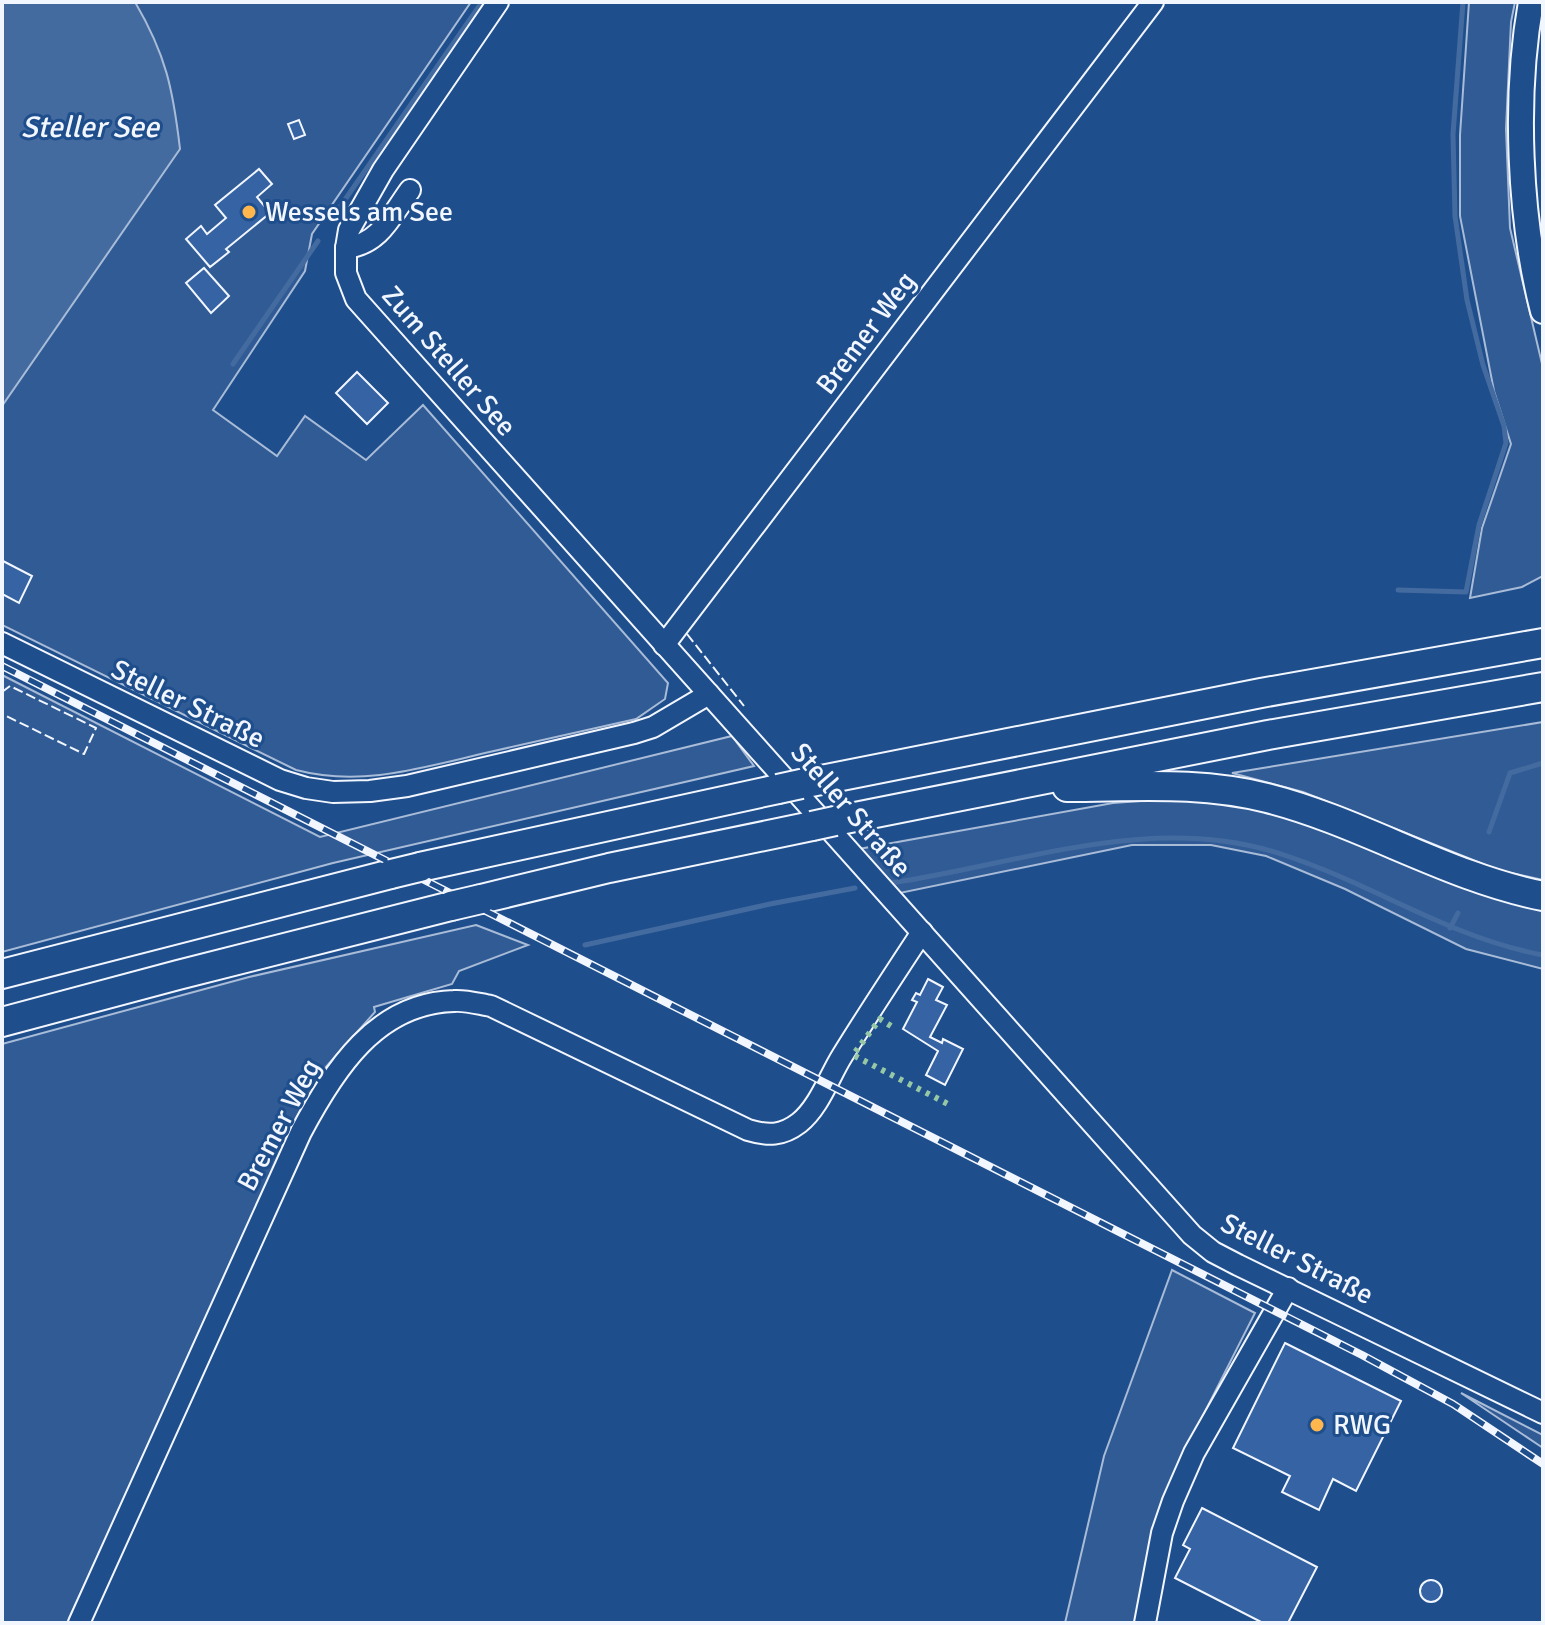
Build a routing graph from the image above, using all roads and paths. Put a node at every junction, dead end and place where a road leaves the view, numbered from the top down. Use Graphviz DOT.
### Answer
graph roads {
  1 [pos="498,2"];
  2 [pos="1153,2"];
  3 [pos="1531,2"];
  4 [pos="410,190"];
  5 [pos="346,248"];
  6 [pos="1543,311"];
  7 [pos="1543,623"];
  8 [pos="2,643"];
  9 [pos="1543,643"];
  10 [pos="664,645"];
  11 [pos="1471,655"];
  12 [pos="1543,687"];
  13 [pos="709,694"];
  14 [pos="998,787"];
  15 [pos="1543,896"];
  16 [pos="922,932"];
  17 [pos="2,974"];
  18 [pos="2,1022"];
  19 [pos="1288,1288"];
  20 [pos="1543,1413"];
  21 [pos="79,1623"];
  22 [pos="1145,1623"];
  1 -- 5 [label="street, Zum Steller See"];
  2 -- 10 [label="street, Bremer Weg"];
  3 -- 6 [label="main road"];
  4 -- 5 [label="street"];
  5 -- 10 [label="street, Zum Steller See"];
  7 -- 11 [label="highway"];
  8 -- 13 [label="street, Steller Straße"];
  9 -- 11 [label="highway"];
  10 -- 13 [label="street"];
  11 -- 17 [label="highway, bridge"];
  12 -- 14 [label="highway"];
  13 -- 16 [label="street, Steller Straße"];
  14 -- 15 [label="highway"];
  14 -- 18 [label="highway, bridge"];
  16 -- 19 [label="street, Steller Straße"];
  16 -- 21 [label="street, Bremer Weg"];
  19 -- 20 [label="street, Steller Straße"];
  19 -- 22 [label="street"];
}
